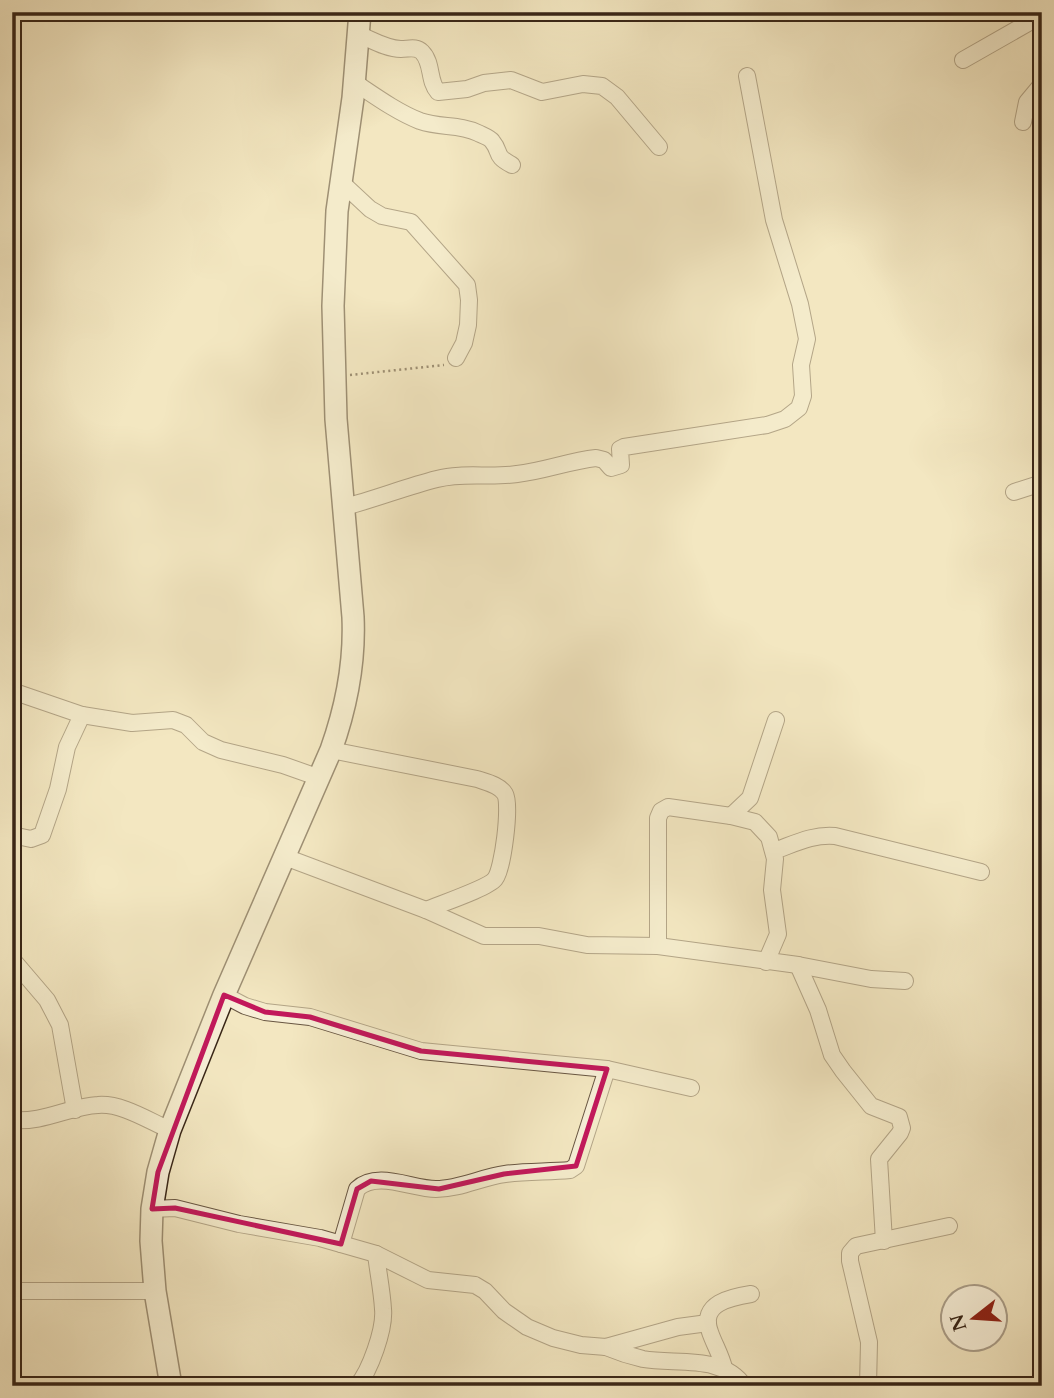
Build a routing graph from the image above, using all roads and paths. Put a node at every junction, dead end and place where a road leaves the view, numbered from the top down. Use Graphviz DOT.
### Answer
graph roads {
  1 [pos="360,12"];
  2 [pos="1042,15"];
  3 [pos="359,35"];
  4 [pos="963,60"];
  5 [pos="747,76"];
  6 [pos="354,82"];
  7 [pos="1042,84"];
  8 [pos="1023,122"];
  9 [pos="659,146"];
  10 [pos="512,165"];
  11 [pos="341,182"];
  12 [pos="456,358"];
  13 [pos="334,377"];
  14 [pos="1042,483"];
  15 [pos="1014,492"];
  16 [pos="344,507"];
  17 [pos="12,691"];
  18 [pos="82,715"];
  19 [pos="776,720"];
  20 [pos="331,750"];
  21 [pos="317,777"];
  22 [pos="750,798"];
  23 [pos="732,816"];
  24 [pos="755,822"];
  25 [pos="12,835"];
  26 [pos="774,851"];
  27 [pos="285,857"];
  28 [pos="981,872"];
  29 [pos="426,910"];
  30 [pos="658,946"];
  31 [pos="12,959"];
  32 [pos="766,962"];
  33 [pos="798,965"];
  34 [pos="905,981"];
  35 [pos="224,995"];
  36 [pos="607,1069"];
  37 [pos="691,1088"];
  38 [pos="75,1110"];
  39 [pos="12,1120"];
  40 [pos="170,1130"];
  41 [pos="152,1209"];
  42 [pos="949,1226"];
  43 [pos="884,1241"];
  44 [pos="341,1244"];
  45 [pos="376,1254"];
  46 [pos="12,1291"];
  47 [pos="155,1292"];
  48 [pos="751,1294"];
  49 [pos="708,1323"];
  50 [pos="606,1347"];
  51 [pos="724,1368"];
  52 [pos="171,1386"];
  53 [pos="357,1386"];
  54 [pos="744,1386"];
  55 [pos="868,1386"];
  1 -- 3 [label="street"];
  2 -- 4 [label="street"];
  3 -- 6 [label="street"];
  3 -- 9 [label="street"];
  5 -- 16 [label="street"];
  6 -- 10 [label="street"];
  6 -- 11 [label="street"];
  7 -- 8 [label="street"];
  11 -- 12 [label="street"];
  11 -- 13 [label="street"];
  12 -- 13 [label="path"];
  13 -- 16 [label="street"];
  14 -- 15 [label="street"];
  16 -- 20 [label="street"];
  17 -- 18 [label="street"];
  18 -- 21 [label="street"];
  18 -- 25 [label="street"];
  19 -- 22 [label="street"];
  20 -- 21 [label="street"];
  20 -- 29 [label="street"];
  21 -- 27 [label="street"];
  22 -- 23 [label="street"];
  22 -- 24 [label="street"];
  23 -- 24 [label="street"];
  23 -- 30 [label="street"];
  24 -- 26 [label="street"];
  26 -- 28 [label="street"];
  26 -- 32 [label="street"];
  27 -- 29 [label="street"];
  27 -- 35 [label="street"];
  29 -- 30 [label="street"];
  30 -- 32 [label="street"];
  31 -- 38 [label="street"];
  32 -- 33 [label="street"];
  33 -- 34 [label="street"];
  33 -- 43 [label="street"];
  35 -- 36 [label="street"];
  35 -- 40 [label="street"];
  36 -- 37 [label="street"];
  36 -- 44 [label="street"];
  38 -- 39 [label="street"];
  38 -- 40 [label="street"];
  40 -- 41 [label="street"];
  41 -- 44 [label="street"];
  41 -- 47 [label="street"];
  42 -- 43 [label="street"];
  43 -- 55 [label="street"];
  44 -- 45 [label="street"];
  45 -- 50 [label="street"];
  45 -- 53 [label="street"];
  46 -- 47 [label="street"];
  47 -- 52 [label="street"];
  48 -- 49 [label="street"];
  49 -- 50 [label="street"];
  49 -- 51 [label="street"];
  50 -- 51 [label="street"];
  51 -- 54 [label="street"];
}
